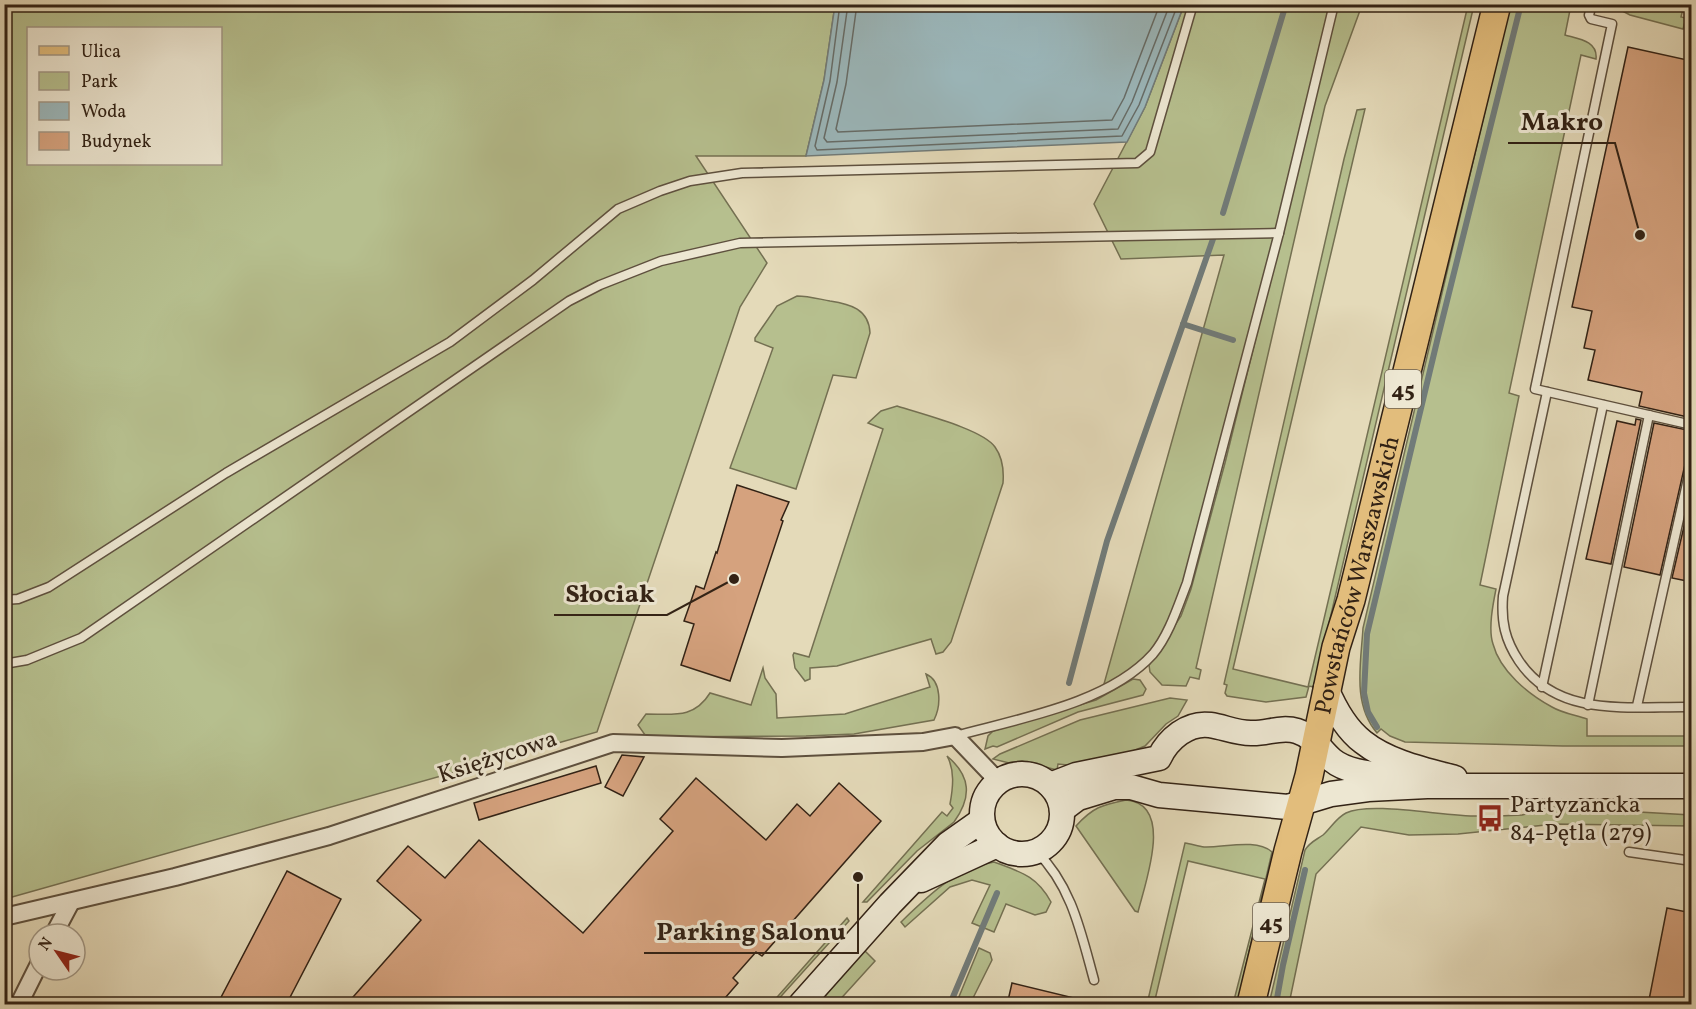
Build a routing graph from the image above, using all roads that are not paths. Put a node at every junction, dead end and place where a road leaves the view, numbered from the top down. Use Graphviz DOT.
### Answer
graph roads {
  1 [pos="1193,4"];
  2 [pos="1334,4"];
  3 [pos="1497,4"];
  4 [pos="1592,4"];
  5 [pos="1279,233"];
  6 [pos="1547,392"];
  7 [pos="1603,405"];
  8 [pos="1649,415"];
  9 [pos="1692,425"];
  10 [pos="1692,461"];
  11 [pos="4,600"];
  12 [pos="4,664"];
  13 [pos="1542,687"];
  14 [pos="1326,688"];
  15 [pos="1692,697"];
  16 [pos="1588,705"];
  17 [pos="1637,706"];
  18 [pos="1690,706"];
  19 [pos="955,736"];
  20 [pos="1324,751"];
  21 [pos="998,781"];
  22 [pos="1050,785"];
  23 [pos="1427,786"];
  24 [pos="1692,786"];
  25 [pos="1483,787"];
  26 [pos="1302,803"];
  27 [pos="1062,810"];
  28 [pos="982,820"];
  29 [pos="997,845"];
  30 [pos="1036,851"];
  31 [pos="1629,852"];
  32 [pos="1692,861"];
  33 [pos="910,885"];
  34 [pos="71,902"];
  35 [pos="4,917"];
  36 [pos="60,922"];
  37 [pos="1094,980"];
  38 [pos="30,982"];
  39 [pos="19,1005"];
  40 [pos="801,1005"];
  41 [pos="1251,1005"];
  1 -- 11 [label="lane"];
  2 -- 5 [label="lane"];
  3 -- 14 [label="main road, Powstańców Warszawskich / 45"];
  4 -- 6 [label="lane"];
  5 -- 12 [label="lane"];
  5 -- 19 [label="lane"];
  6 -- 7 [label="lane"];
  6 -- 13 [label="lane"];
  7 -- 8 [label="lane"];
  7 -- 13 [label="lane"];
  8 -- 9 [label="lane"];
  8 -- 16 [label="lane"];
  10 -- 17 [label="lane"];
  13 -- 16 [label="lane"];
  14 -- 20 [label="main road, Powstańców Warszawskich / 45"];
  14 -- 25 [label="street"];
  15 -- 18 [label="lane"];
  16 -- 17 [label="lane"];
  17 -- 18 [label="lane"];
  19 -- 21 [label="street"];
  19 -- 34 [label="street, Księżycowa"];
  20 -- 22 [label="street"];
  20 -- 23 [label="street"];
  20 -- 26 [label="main road, Powstańców Warszawskich / 45"];
  21 -- 22 [label="street"];
  21 -- 28 [label="street"];
  22 -- 27 [label="street"];
  23 -- 25 [label="street"];
  23 -- 26 [label="street"];
  24 -- 25 [label="street"];
  26 -- 27 [label="street"];
  26 -- 41 [label="main road, Powstańców Warszawskich / 45"];
  27 -- 30 [label="street"];
  28 -- 29 [label="street"];
  28 -- 33 [label="street"];
  29 -- 30 [label="street"];
  29 -- 33 [label="street"];
  30 -- 37 [label="lane"];
  31 -- 32 [label="lane"];
  33 -- 40 [label="street"];
  34 -- 35 [label="street, Księżycowa"];
  34 -- 36 [label="street"];
  38 -- 39 [label="street"];
}
